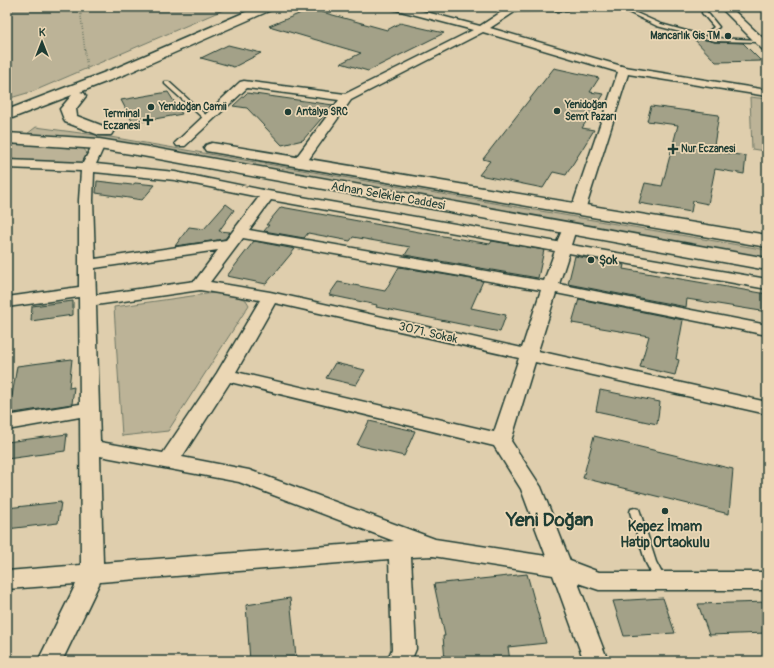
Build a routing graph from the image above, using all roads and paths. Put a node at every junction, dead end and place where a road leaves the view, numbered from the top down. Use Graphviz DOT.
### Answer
graph roads {
  1 [pos="80,7"];
  2 [pos="267,7"];
  3 [pos="396,7"];
  4 [pos="568,7"];
  5 [pos="725,7"];
  6 [pos="704,12"];
  7 [pos="632,13"];
  8 [pos="482,29"];
  9 [pos="711,39"];
  10 [pos="764,45"];
  11 [pos="624,70"];
  12 [pos="121,71"];
  13 [pos="88,73"];
  14 [pos="167,83"];
  15 [pos="767,93"];
  16 [pos="79,96"];
  17 [pos="347,98"];
  18 [pos="207,119"];
  19 [pos="10,124"];
  20 [pos="7,138"];
  21 [pos="102,138"];
  22 [pos="181,143"];
  23 [pos="299,163"];
  24 [pos="7,164"];
  25 [pos="88,167"];
  26 [pos="268,195"];
  27 [pos="578,210"];
  28 [pos="569,229"];
  29 [pos="235,239"];
  30 [pos="767,241"];
  31 [pos="563,248"];
  32 [pos="87,264"];
  33 [pos="767,264"];
  34 [pos="767,284"];
  35 [pos="200,285"];
  36 [pos="550,287"];
  37 [pos="87,296"];
  38 [pos="270,297"];
  39 [pos="7,302"];
  40 [pos="767,330"];
  41 [pos="528,356"];
  42 [pos="225,375"];
  43 [pos="767,408"];
  44 [pos="89,409"];
  45 [pos="7,423"];
  46 [pos="501,441"];
  47 [pos="90,447"];
  48 [pos="168,462"];
  49 [pos="635,512"];
  50 [pos="434,547"];
  51 [pos="400,549"];
  52 [pos="560,567"];
  53 [pos="92,574"];
  54 [pos="7,580"];
  55 [pos="661,581"];
  56 [pos="767,581"];
  57 [pos="50,661"];
  58 [pos="399,661"];
  59 [pos="596,661"];
  1 -- 13 [label="path"];
  2 -- 12 [label="main road, Adnan Selekler Caddesi"];
  3 -- 8 [label="street"];
  4 -- 8 [label="street"];
  5 -- 10 [label="street"];
  6 -- 9 [label="lane"];
  7 -- 9 [label="lane"];
  8 -- 11 [label="street"];
  8 -- 17 [label="street"];
  9 -- 10 [label="lane"];
  11 -- 15 [label="street"];
  11 -- 27 [label="street"];
  12 -- 16 [label="main road, Adnan Selekler Caddesi"];
  12 -- 19 [label="main road, Adnan Selekler Caddesi"];
  14 -- 18 [label="lane"];
  16 -- 19 [label="main road, Adnan Selekler Caddesi"];
  16 -- 21 [label="main road, Adnan Selekler Caddesi"];
  17 -- 18 [label="street"];
  17 -- 23 [label="street"];
  18 -- 22 [label="street"];
  19 -- 21 [label="main road, Adnan Selekler Caddesi"];
  20 -- 21 [label="main road, Adnan Selekler Caddesi"];
  21 -- 22 [label="main road, Adnan Selekler Caddesi"];
  21 -- 25 [label="street"];
  21 -- 28 [label="main road, Adnan Selekler Caddesi"];
  22 -- 23 [label="main road, Adnan Selekler Caddesi"];
  23 -- 27 [label="main road, Adnan Selekler Caddesi"];
  24 -- 25 [label="street"];
  25 -- 26 [label="street"];
  25 -- 32 [label="street"];
  26 -- 29 [label="street"];
  26 -- 31 [label="street"];
  27 -- 30 [label="main road, Adnan Selekler Caddesi"];
  28 -- 31 [label="street"];
  28 -- 33 [label="main road, Adnan Selekler Caddesi"];
  29 -- 32 [label="street"];
  29 -- 35 [label="street"];
  29 -- 36 [label="street"];
  31 -- 34 [label="street"];
  31 -- 36 [label="street"];
  32 -- 37 [label="street"];
  35 -- 37 [label="street, 3071. Sokak"];
  35 -- 38 [label="street, 3071. Sokak"];
  36 -- 40 [label="street"];
  36 -- 41 [label="street"];
  37 -- 39 [label="street, 3071. Sokak"];
  37 -- 44 [label="street"];
  38 -- 41 [label="street, 3071. Sokak"];
  38 -- 42 [label="street"];
  41 -- 43 [label="street, 3071. Sokak"];
  41 -- 46 [label="street"];
  42 -- 46 [label="street"];
  42 -- 48 [label="street"];
  44 -- 45 [label="street"];
  44 -- 47 [label="street"];
  46 -- 52 [label="street"];
  47 -- 48 [label="street"];
  47 -- 53 [label="street"];
  48 -- 50 [label="street"];
  49 -- 55 [label="lane"];
  50 -- 51 [label="street"];
  50 -- 52 [label="street"];
  51 -- 53 [label="street"];
  51 -- 58 [label="street"];
  52 -- 55 [label="street"];
  52 -- 59 [label="street"];
  53 -- 54 [label="street"];
  53 -- 57 [label="street"];
  55 -- 56 [label="street"];
}
